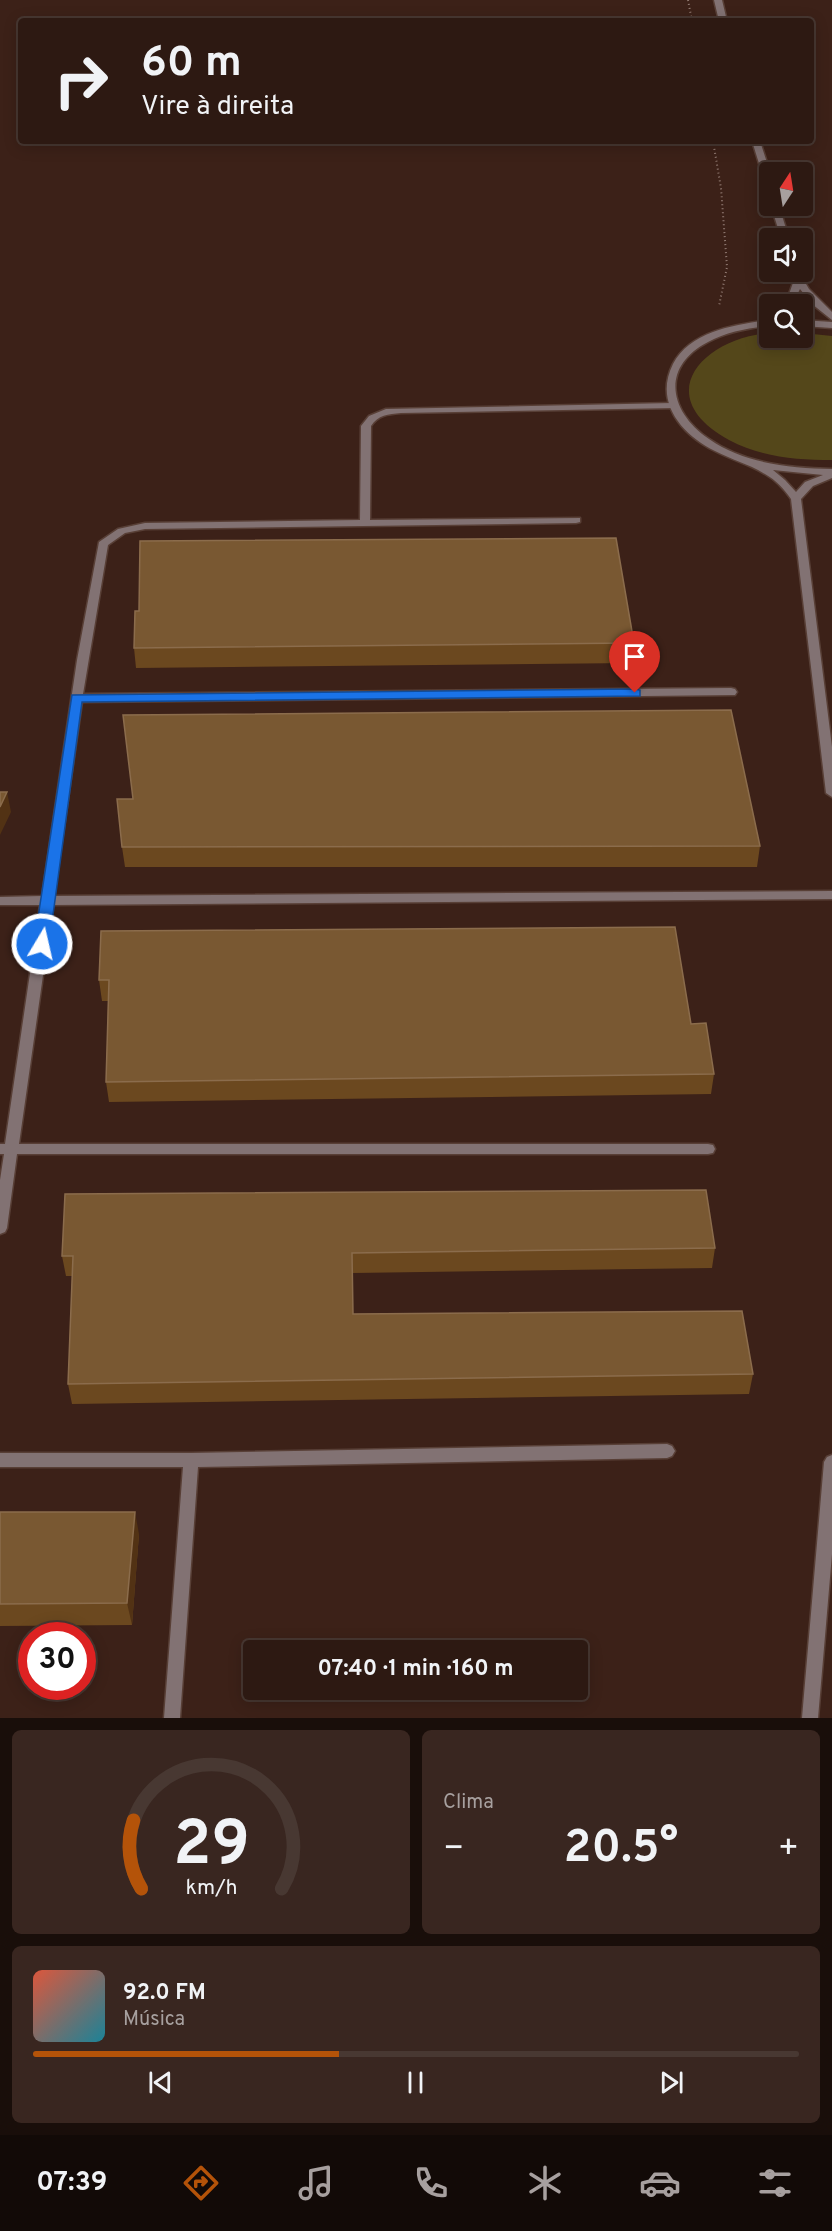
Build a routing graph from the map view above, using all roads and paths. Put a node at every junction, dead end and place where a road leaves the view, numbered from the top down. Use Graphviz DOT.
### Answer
graph roads {
  1 [pos="688,0"];
  2 [pos="718,0"];
  3 [pos="691,18"];
  4 [pos="722,18"];
  5 [pos="714,144"];
  6 [pos="757,144"];
  7 [pos="763,162"];
  8 [pos="800,282"];
  9 [pos="832,317"];
  10 [pos="759,320"];
  11 [pos="813,323"];
  12 [pos="759,324"];
  13 [pos="748,325"];
  14 [pos="832,326"];
  15 [pos="712,335"];
  16 [pos="672,406"];
  17 [pos="752,463"];
  18 [pos="832,473"];
  19 [pos="796,499"];
  20 [pos="576,520"];
  21 [pos="365,523"];
  22 [pos="731,692"];
  23 [pos="76,698"];
  24 [pos="832,793"];
  25 [pos="832,895"];
  26 [pos="48,900"];
  27 [pos="0,901"];
  28 [pos="5,1149"];
  29 [pos="708,1149"];
  30 [pos="0,1228"];
  31 [pos="667,1451"];
  32 [pos="0,1460"];
  33 [pos="191,1460"];
  34 [pos="832,1462"];
  35 [pos="172,1718"];
  36 [pos="810,1718"];
  1 -- 3 [label="path"];
  2 -- 4 [label="street"];
  5 -- 15 [label="path"];
  6 -- 7 [label="street"];
  8 -- 9 [label="street"];
  10 -- 13 [label="street"];
  11 -- 14 [label="street"];
  12 -- 13 [label="street"];
  13 -- 15 [label="street"];
  15 -- 16 [label="street"];
  16 -- 17 [label="street"];
  16 -- 21 [label="street"];
  17 -- 18 [label="street"];
  17 -- 19 [label="street"];
  18 -- 19 [label="street"];
  19 -- 24 [label="street"];
  20 -- 21 [label="street"];
  21 -- 23 [label="street"];
  22 -- 23 [label="street"];
  23 -- 26 [label="street"];
  25 -- 26 [label="street"];
  26 -- 27 [label="street"];
  26 -- 28 [label="street"];
  28 -- 29 [label="street"];
  28 -- 30 [label="street"];
  31 -- 33 [label="street"];
  32 -- 33 [label="street"];
  33 -- 35 [label="street"];
  34 -- 36 [label="street"];
}
